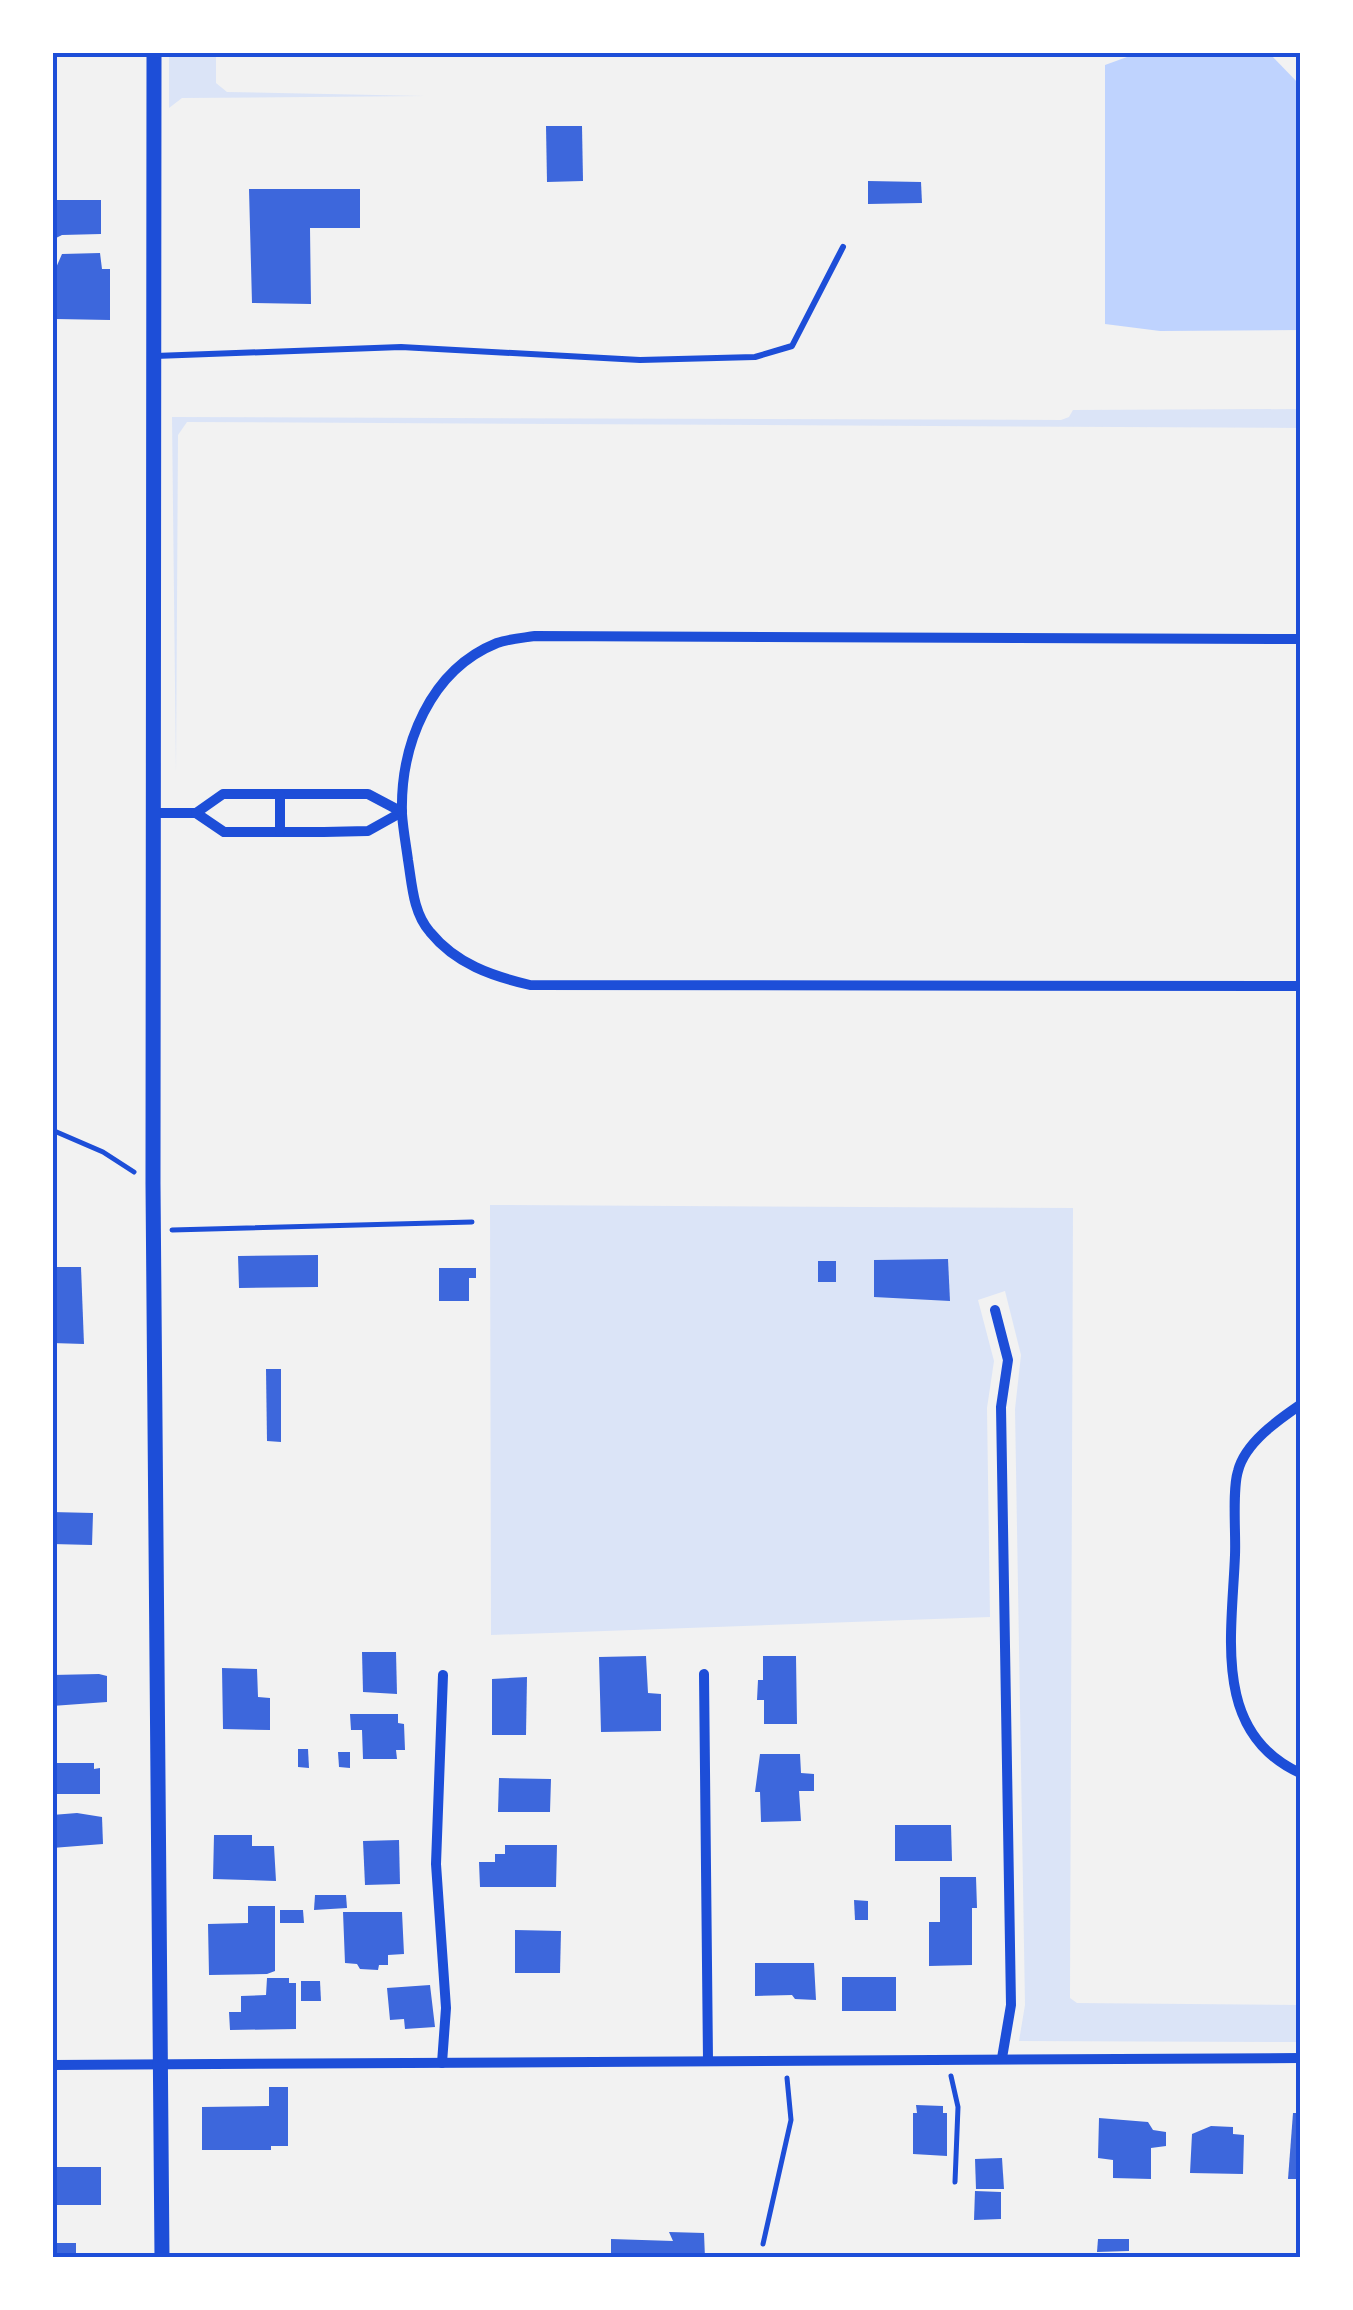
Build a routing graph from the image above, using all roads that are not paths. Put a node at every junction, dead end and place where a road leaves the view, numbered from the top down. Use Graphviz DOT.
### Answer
graph roads {
  1 [pos="154,52"];
  2 [pos="843,247"];
  3 [pos="154,356"];
  4 [pos="1300,639"];
  5 [pos="280,794"];
  6 [pos="402,812"];
  7 [pos="154,813"];
  8 [pos="196,813"];
  9 [pos="280,832"];
  10 [pos="1300,986"];
  11 [pos="995,1310"];
  12 [pos="1300,1405"];
  13 [pos="704,1674"];
  14 [pos="442,1675"];
  15 [pos="1300,1773"];
  16 [pos="1002,2058"];
  17 [pos="1300,2058"];
  18 [pos="708,2061"];
  19 [pos="442,2063"];
  20 [pos="52,2065"];
  21 [pos="158,2066"];
  22 [pos="162,2258"];
  1 -- 3 [label="street"];
  2 -- 3 [label="lane"];
  3 -- 7 [label="street"];
  4 -- 6 [label="street"];
  5 -- 6 [label="street"];
  5 -- 8 [label="street"];
  5 -- 9 [label="street"];
  6 -- 9 [label="street"];
  6 -- 10 [label="street"];
  7 -- 8 [label="street"];
  7 -- 21 [label="street"];
  8 -- 9 [label="street"];
  11 -- 16 [label="street"];
  12 -- 15 [label="street"];
  13 -- 18 [label="street"];
  14 -- 19 [label="street"];
  16 -- 17 [label="street"];
  16 -- 18 [label="street"];
  18 -- 19 [label="street"];
  19 -- 21 [label="street"];
  20 -- 21 [label="street"];
  21 -- 22 [label="street"];
}
